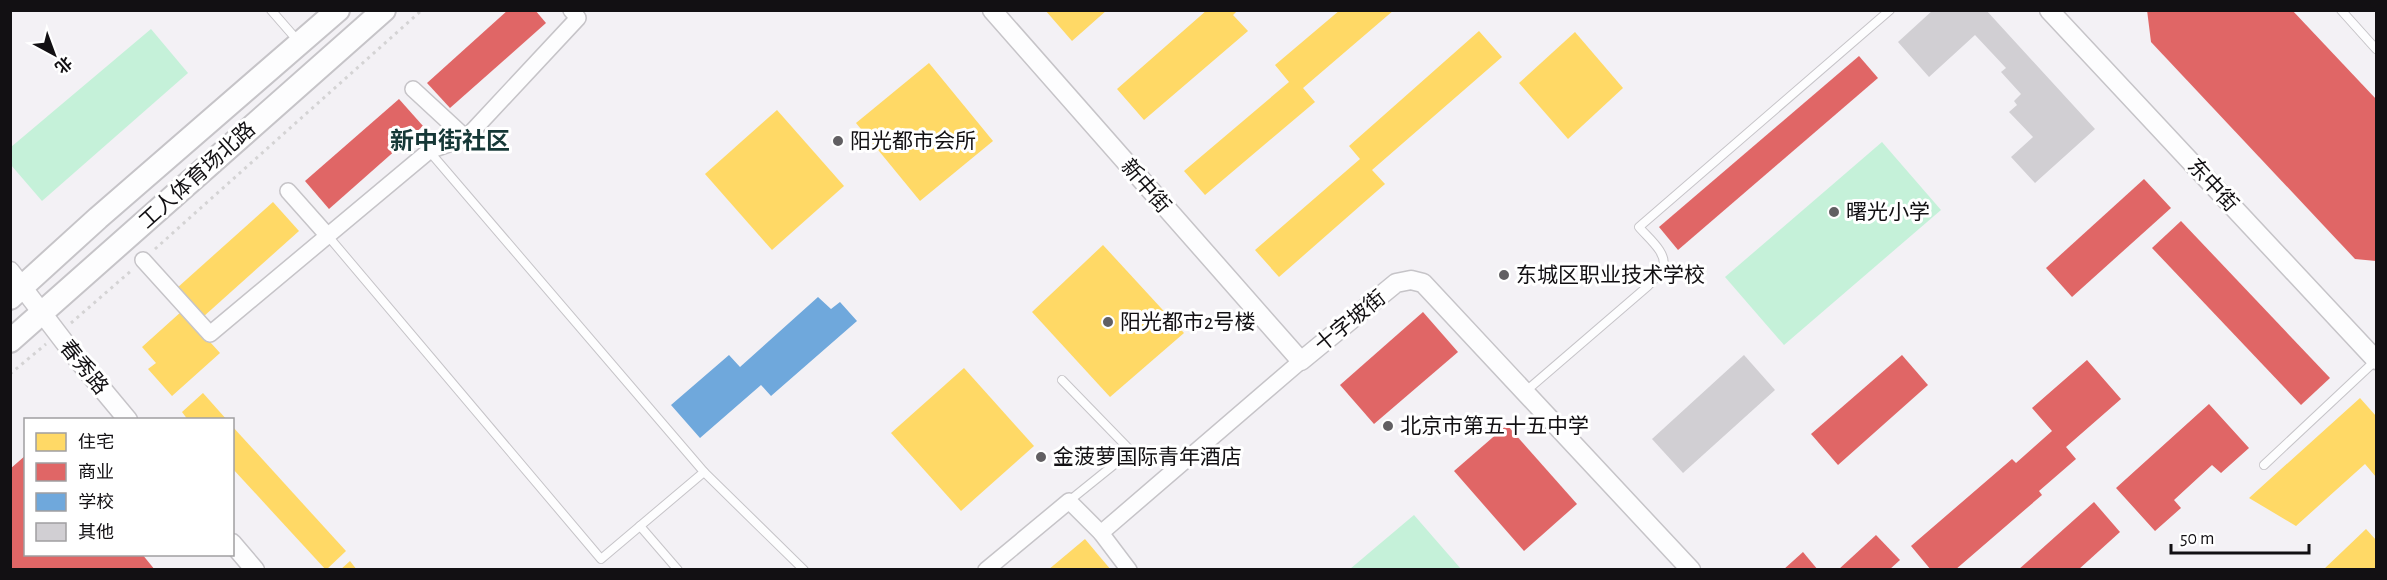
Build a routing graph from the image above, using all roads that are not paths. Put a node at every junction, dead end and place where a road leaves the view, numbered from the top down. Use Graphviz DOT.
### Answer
graph roads {
  1 [pos="271,10"];
  2 [pos="338,10"];
  3 [pos="384,10"];
  4 [pos="992,10"];
  5 [pos="1890,10"];
  6 [pos="2049,10"];
  7 [pos="2341,10"];
  8 [pos="579,13"];
  9 [pos="300,44"];
  10 [pos="2376,49"];
  11 [pos="413,89"];
  12 [pos="466,138"];
  13 [pos="429,151"];
  14 [pos="288,191"];
  15 [pos="328,236"];
  16 [pos="143,260"];
  17 [pos="15,285"];
  18 [pos="43,313"];
  19 [pos="10,341"];
  20 [pos="1301,360"];
  21 [pos="2376,360"];
  22 [pos="1062,380"];
  23 [pos="1526,391"];
  24 [pos="126,418"];
  25 [pos="2264,465"];
  26 [pos="704,472"];
  27 [pos="1069,501"];
  28 [pos="640,526"];
  29 [pos="1101,533"];
  30 [pos="234,545"];
  31 [pos="255,570"];
  32 [pos="678,570"];
  33 [pos="804,570"];
  34 [pos="986,570"];
  35 [pos="1129,570"];
  36 [pos="1691,570"];
  1 -- 9 [label="lane"];
  2 -- 9 [label="main road, 工人体育场北路"];
  3 -- 18 [label="main road, 工人体育场北路"];
  4 -- 20 [label="street, 新中街"];
  5 -- 23 [label="lane"];
  6 -- 21 [label="street, 东中街"];
  7 -- 10 [label="lane"];
  8 -- 12 [label="street"];
  9 -- 17 [label="main road, 工人体育场北路"];
  11 -- 12 [label="street"];
  12 -- 13 [label="street"];
  13 -- 15 [label="street"];
  13 -- 26 [label="lane"];
  14 -- 15 [label="street"];
  15 -- 16 [label="street"];
  15 -- 28 [label="lane"];
  17 -- 18 [label="street, 春秀路"];
  18 -- 19 [label="main road, 工人体育场北路"];
  18 -- 24 [label="street, 春秀路"];
  20 -- 23 [label="street, 十字坡街"];
  20 -- 29 [label="street, 十字坡街"];
  21 -- 25 [label="lane"];
  22 -- 27 [label="lane"];
  23 -- 36 [label="street, 十字坡街"];
  26 -- 28 [label="lane"];
  26 -- 33 [label="lane"];
  27 -- 29 [label="street"];
  27 -- 34 [label="street"];
  28 -- 32 [label="lane"];
  29 -- 35 [label="street"];
  30 -- 31 [label="street"];
}
